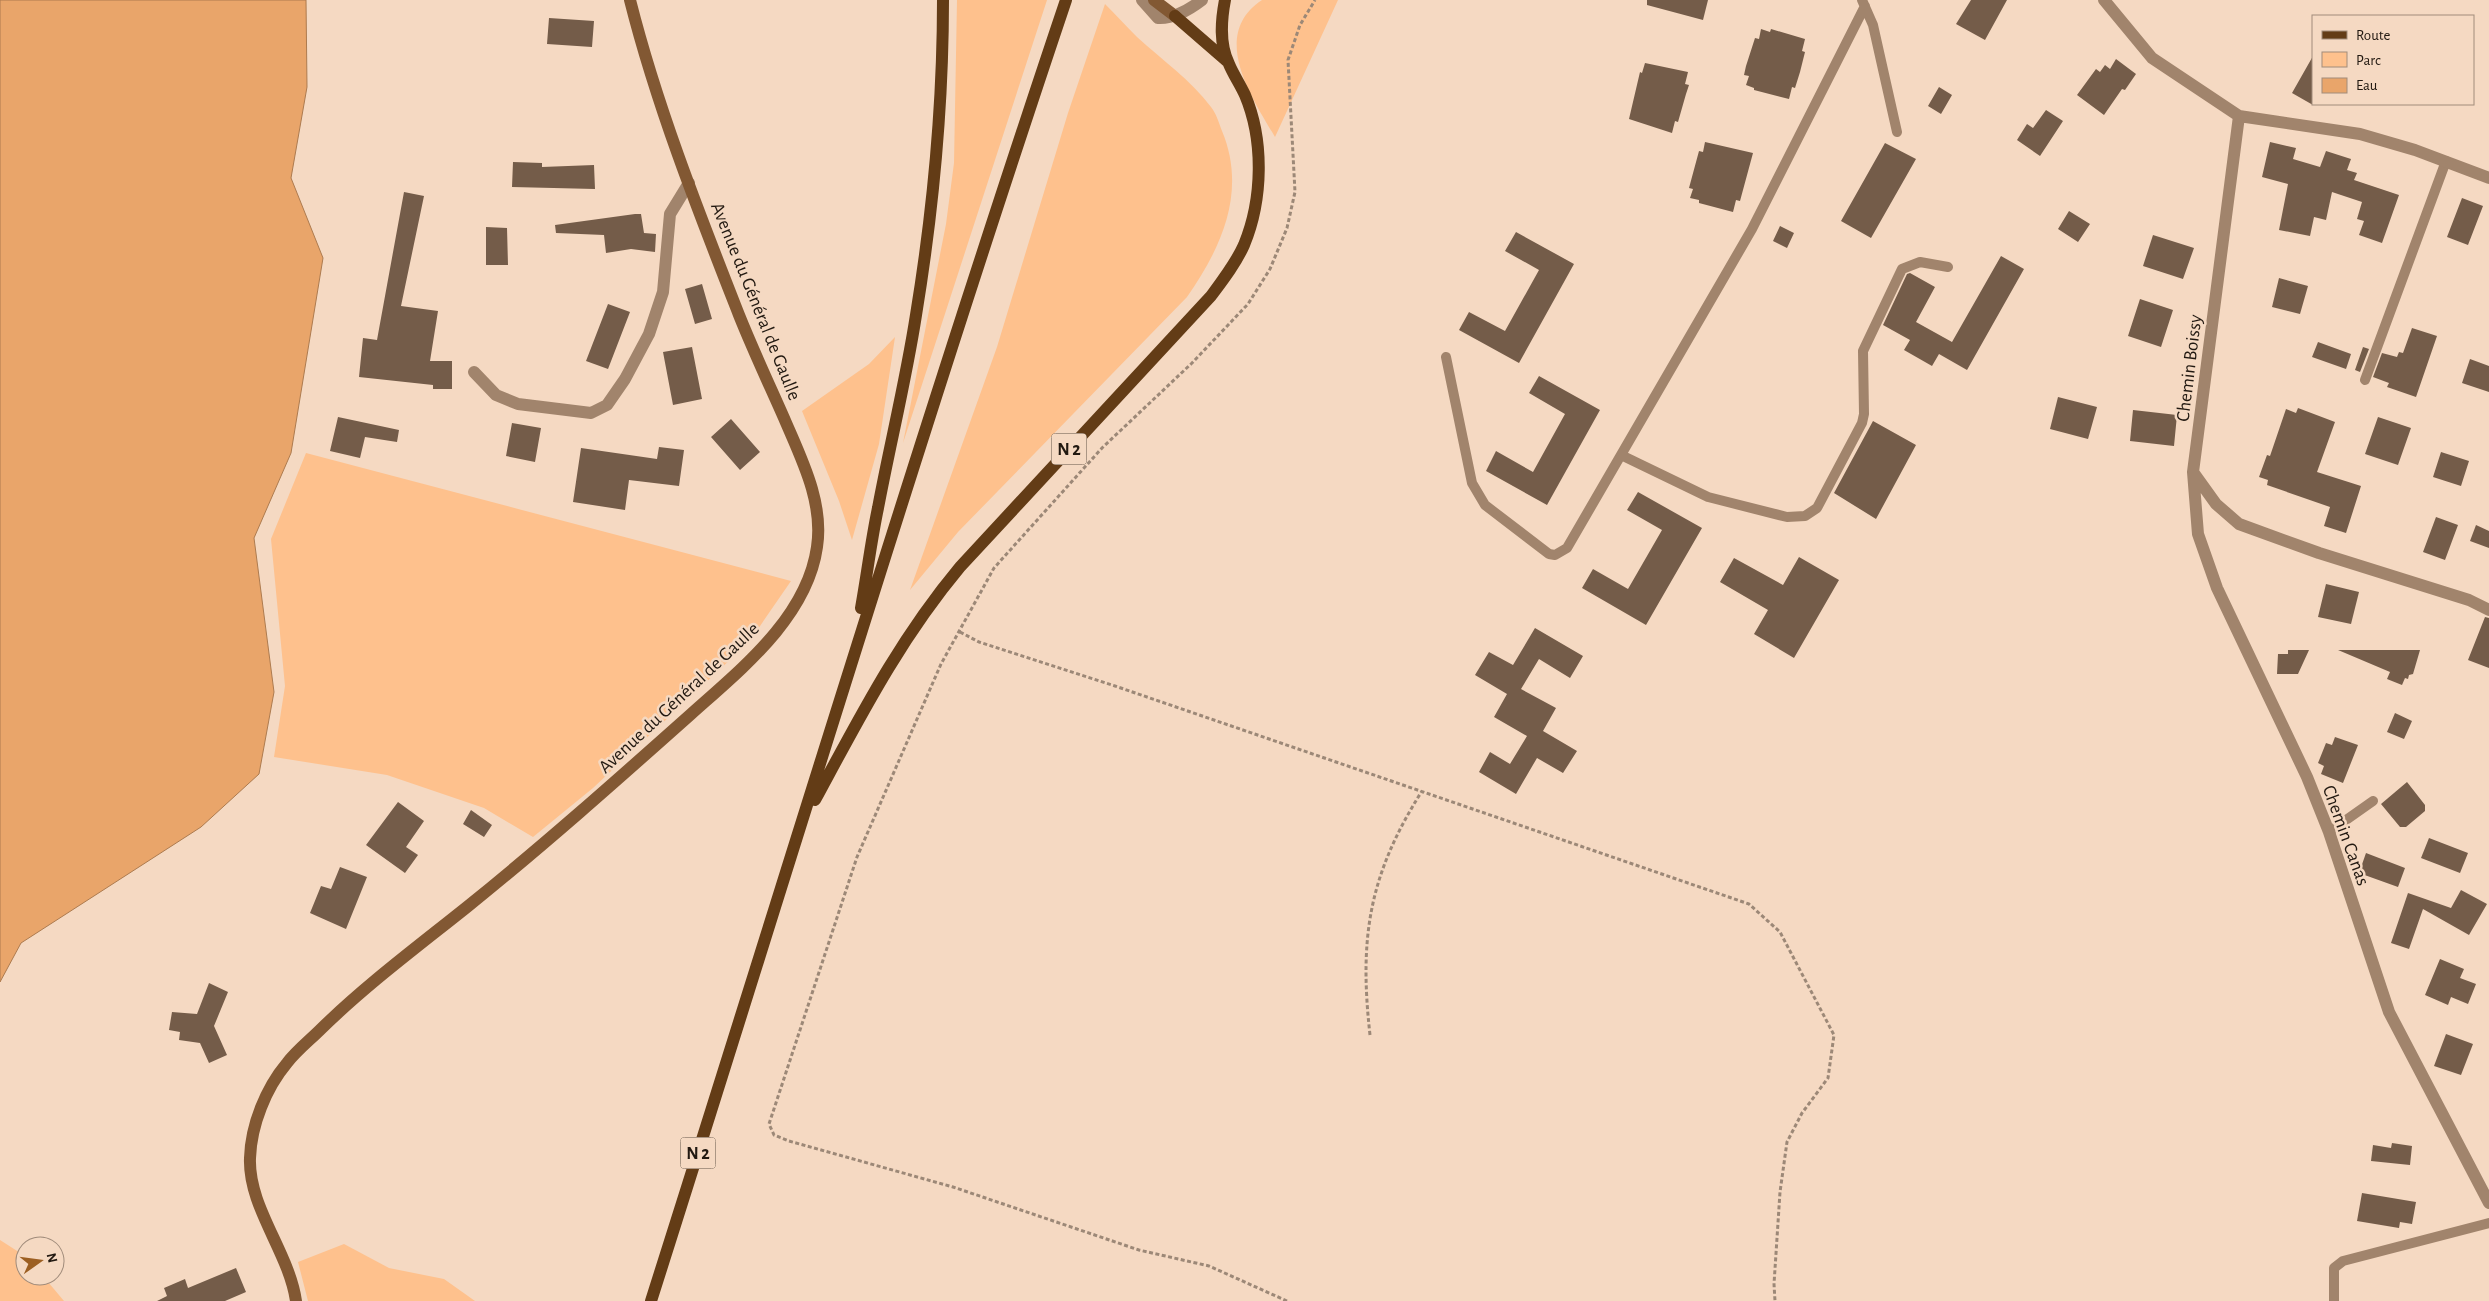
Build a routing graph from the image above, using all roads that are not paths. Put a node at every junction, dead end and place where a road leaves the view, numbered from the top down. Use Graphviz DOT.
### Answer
graph roads {
  1 [pos="630,0"];
  2 [pos="943,0"];
  3 [pos="1066,0"];
  4 [pos="1142,0"];
  5 [pos="1154,0"];
  6 [pos="1202,0"];
  7 [pos="1225,0"];
  8 [pos="2104,0"];
  9 [pos="1864,3"];
  10 [pos="1175,16"];
  11 [pos="1228,62"];
  12 [pos="2239,116"];
  13 [pos="1898,132"];
  14 [pos="2446,162"];
  15 [pos="2489,178"];
  16 [pos="690,183"];
  17 [pos="1948,267"];
  18 [pos="1446,357"];
  19 [pos="474,372"];
  20 [pos="2365,380"];
  21 [pos="1621,455"];
  22 [pos="2194,472"];
  23 [pos="2489,610"];
  24 [pos="854,650"];
  25 [pos="2373,801"];
  26 [pos="804,822"];
  27 [pos="2329,832"];
  28 [pos="2489,1203"];
  29 [pos="2489,1223"];
  30 [pos="296,1301"];
  31 [pos="651,1301"];
  32 [pos="2334,1301"];
  1 -- 16 [label="main road, Avenue du Général de Gaulle"];
  2 -- 24 [label="main road, N 2"];
  3 -- 24 [label="main road, N 2"];
  4 -- 10 [label="street"];
  5 -- 10 [label="main road, N 2"];
  6 -- 10 [label="street"];
  7 -- 11 [label="main road"];
  8 -- 12 [label="street"];
  9 -- 13 [label="lane"];
  9 -- 21 [label="lane"];
  10 -- 11 [label="main road, N 2"];
  11 -- 26 [label="main road, N 2"];
  12 -- 14 [label="street"];
  12 -- 22 [label="street, Chemin Boissy"];
  14 -- 15 [label="street"];
  14 -- 20 [label="lane"];
  16 -- 19 [label="street"];
  16 -- 30 [label="main road, Avenue du Général de Gaulle"];
  17 -- 21 [label="lane"];
  18 -- 21 [label="lane"];
  22 -- 23 [label="street"];
  22 -- 27 [label="street, Chemin Canas"];
  24 -- 26 [label="main road, N 2"];
  25 -- 27 [label="lane"];
  26 -- 31 [label="main road, N 2"];
  27 -- 28 [label="street, Chemin Canas"];
  29 -- 32 [label="lane"];
}
